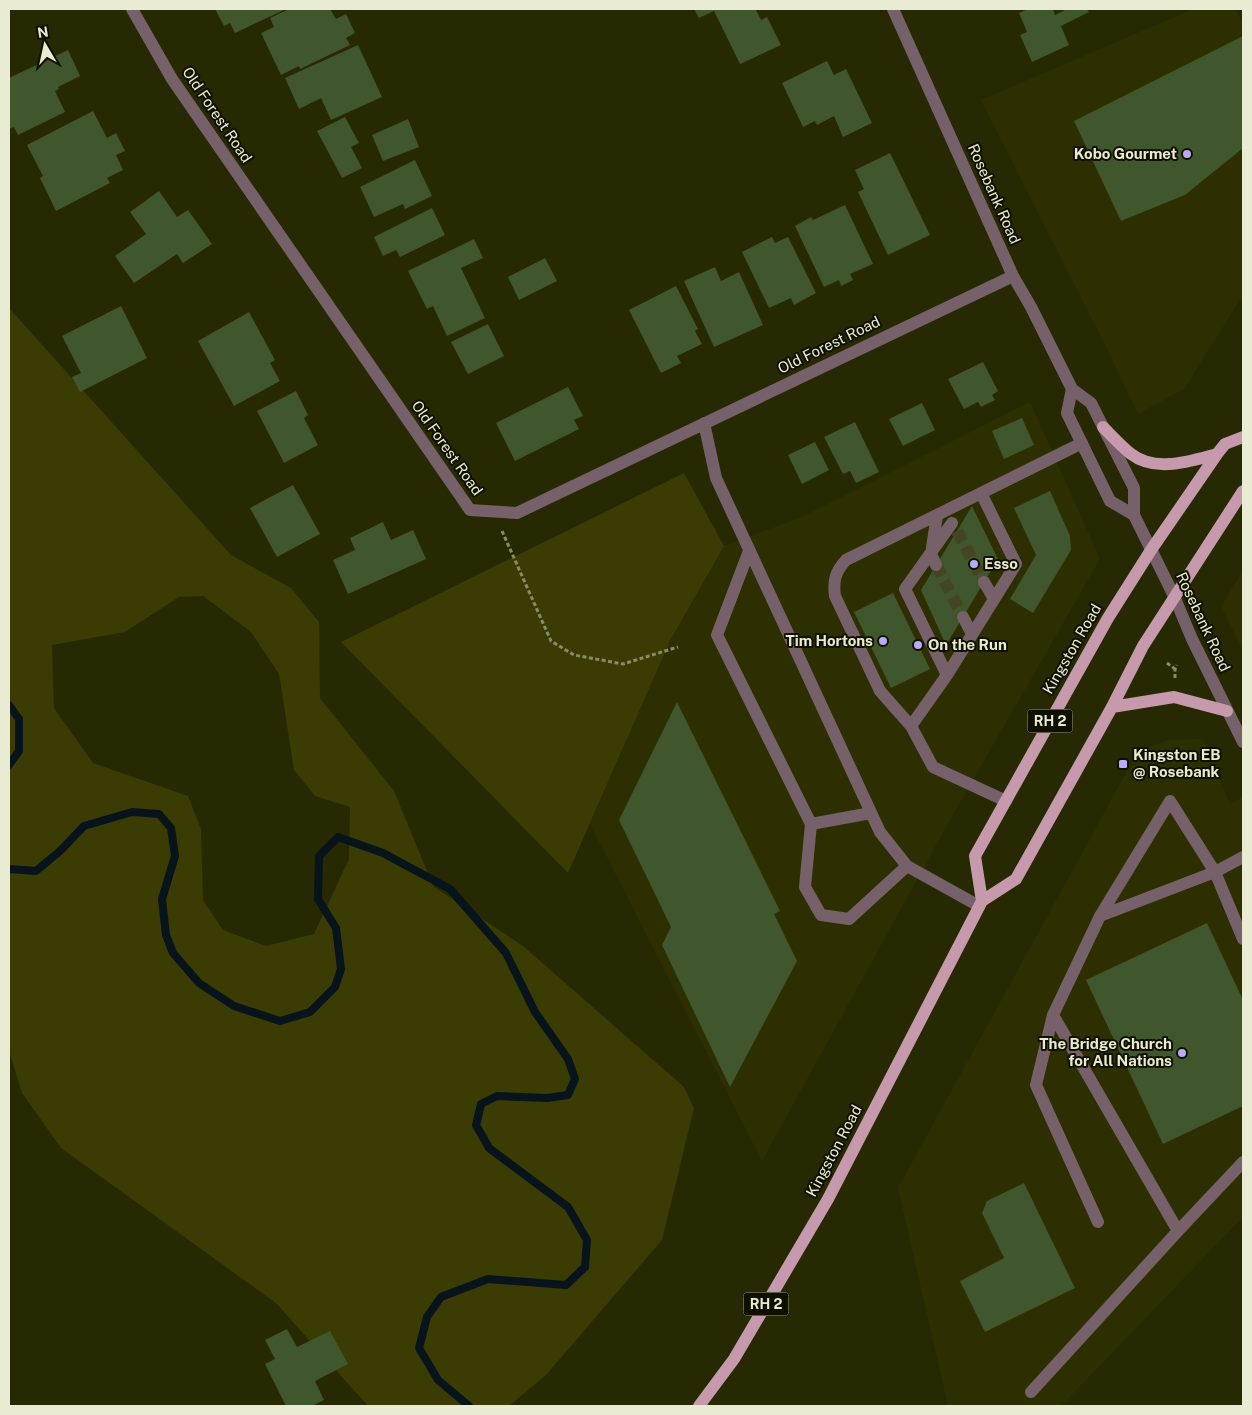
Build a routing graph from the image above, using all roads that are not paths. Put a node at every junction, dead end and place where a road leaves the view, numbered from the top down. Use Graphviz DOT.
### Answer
graph roads {
  1 [pos="132,9"];
  2 [pos="893,9"];
  3 [pos="1013,276"];
  4 [pos="1072,389"];
  5 [pos="704,423"];
  6 [pos="1103,427"];
  7 [pos="1243,437"];
  8 [pos="1082,443"];
  9 [pos="1217,454"];
  10 [pos="1243,491"];
  11 [pos="981,493"];
  12 [pos="941,513"];
  13 [pos="1134,515"];
  14 [pos="1151,550"];
  15 [pos="750,551"];
  16 [pos="933,559"];
  17 [pos="984,582"];
  18 [pos="1174,596"];
  19 [pos="994,598"];
  20 [pos="963,616"];
  21 [pos="972,634"];
  22 [pos="947,675"];
  23 [pos="1112,707"];
  24 [pos="1227,711"];
  25 [pos="911,726"];
  26 [pos="1243,742"];
  27 [pos="1006,801"];
  28 [pos="871,812"];
  29 [pos="811,824"];
  30 [pos="1243,857"];
  31 [pos="907,866"];
  32 [pos="1215,872"];
  33 [pos="981,904"];
  34 [pos="1100,916"];
  35 [pos="1243,939"];
  36 [pos="1053,1014"];
  37 [pos="1243,1162"];
  38 [pos="1098,1222"];
  39 [pos="1178,1231"];
  40 [pos="1032,1392"];
  41 [pos="700,1406"];
  1 -- 5 [label="street, Old Forest Road"];
  2 -- 3 [label="street, Rosebank Road"];
  3 -- 4 [label="street, Rosebank Road"];
  3 -- 5 [label="street, Old Forest Road"];
  4 -- 6 [label="street, Rosebank Road"];
  4 -- 8 [label="street"];
  5 -- 15 [label="street"];
  6 -- 9 [label="main road"];
  6 -- 13 [label="street, Rosebank Road"];
  7 -- 9 [label="main road, Kingston Road / RH 2"];
  8 -- 11 [label="street"];
  8 -- 13 [label="street"];
  9 -- 14 [label="main road, Kingston Road / RH 2"];
  10 -- 18 [label="main road, Kingston Road / RH 2"];
  11 -- 12 [label="street"];
  11 -- 19 [label="street"];
  12 -- 16 [label="street"];
  12 -- 16 [label="street"];
  12 -- 25 [label="street"];
  13 -- 14 [label="street, Rosebank Road"];
  14 -- 18 [label="street, Rosebank Road"];
  14 -- 27 [label="main road, Kingston Road / RH 2"];
  15 -- 28 [label="street"];
  15 -- 29 [label="street"];
  16 -- 22 [label="street"];
  17 -- 19 [label="street"];
  18 -- 23 [label="main road, Kingston Road / RH 2"];
  18 -- 24 [label="street, Rosebank Road"];
  19 -- 21 [label="street"];
  20 -- 21 [label="street"];
  21 -- 22 [label="street"];
  22 -- 25 [label="street"];
  23 -- 24 [label="main road"];
  23 -- 33 [label="main road, Kingston Road / RH 2"];
  24 -- 26 [label="street, Rosebank Road"];
  25 -- 27 [label="street"];
  27 -- 33 [label="main road, Kingston Road / RH 2"];
  28 -- 29 [label="street"];
  28 -- 31 [label="street"];
  29 -- 31 [label="street"];
  30 -- 32 [label="street"];
  31 -- 33 [label="street"];
  32 -- 34 [label="street"];
  32 -- 34 [label="street"];
  32 -- 35 [label="street"];
  33 -- 41 [label="main road, Kingston Road / RH 2"];
  34 -- 36 [label="street"];
  36 -- 38 [label="street"];
  36 -- 39 [label="street"];
  37 -- 39 [label="street"];
  39 -- 40 [label="street"];
}
